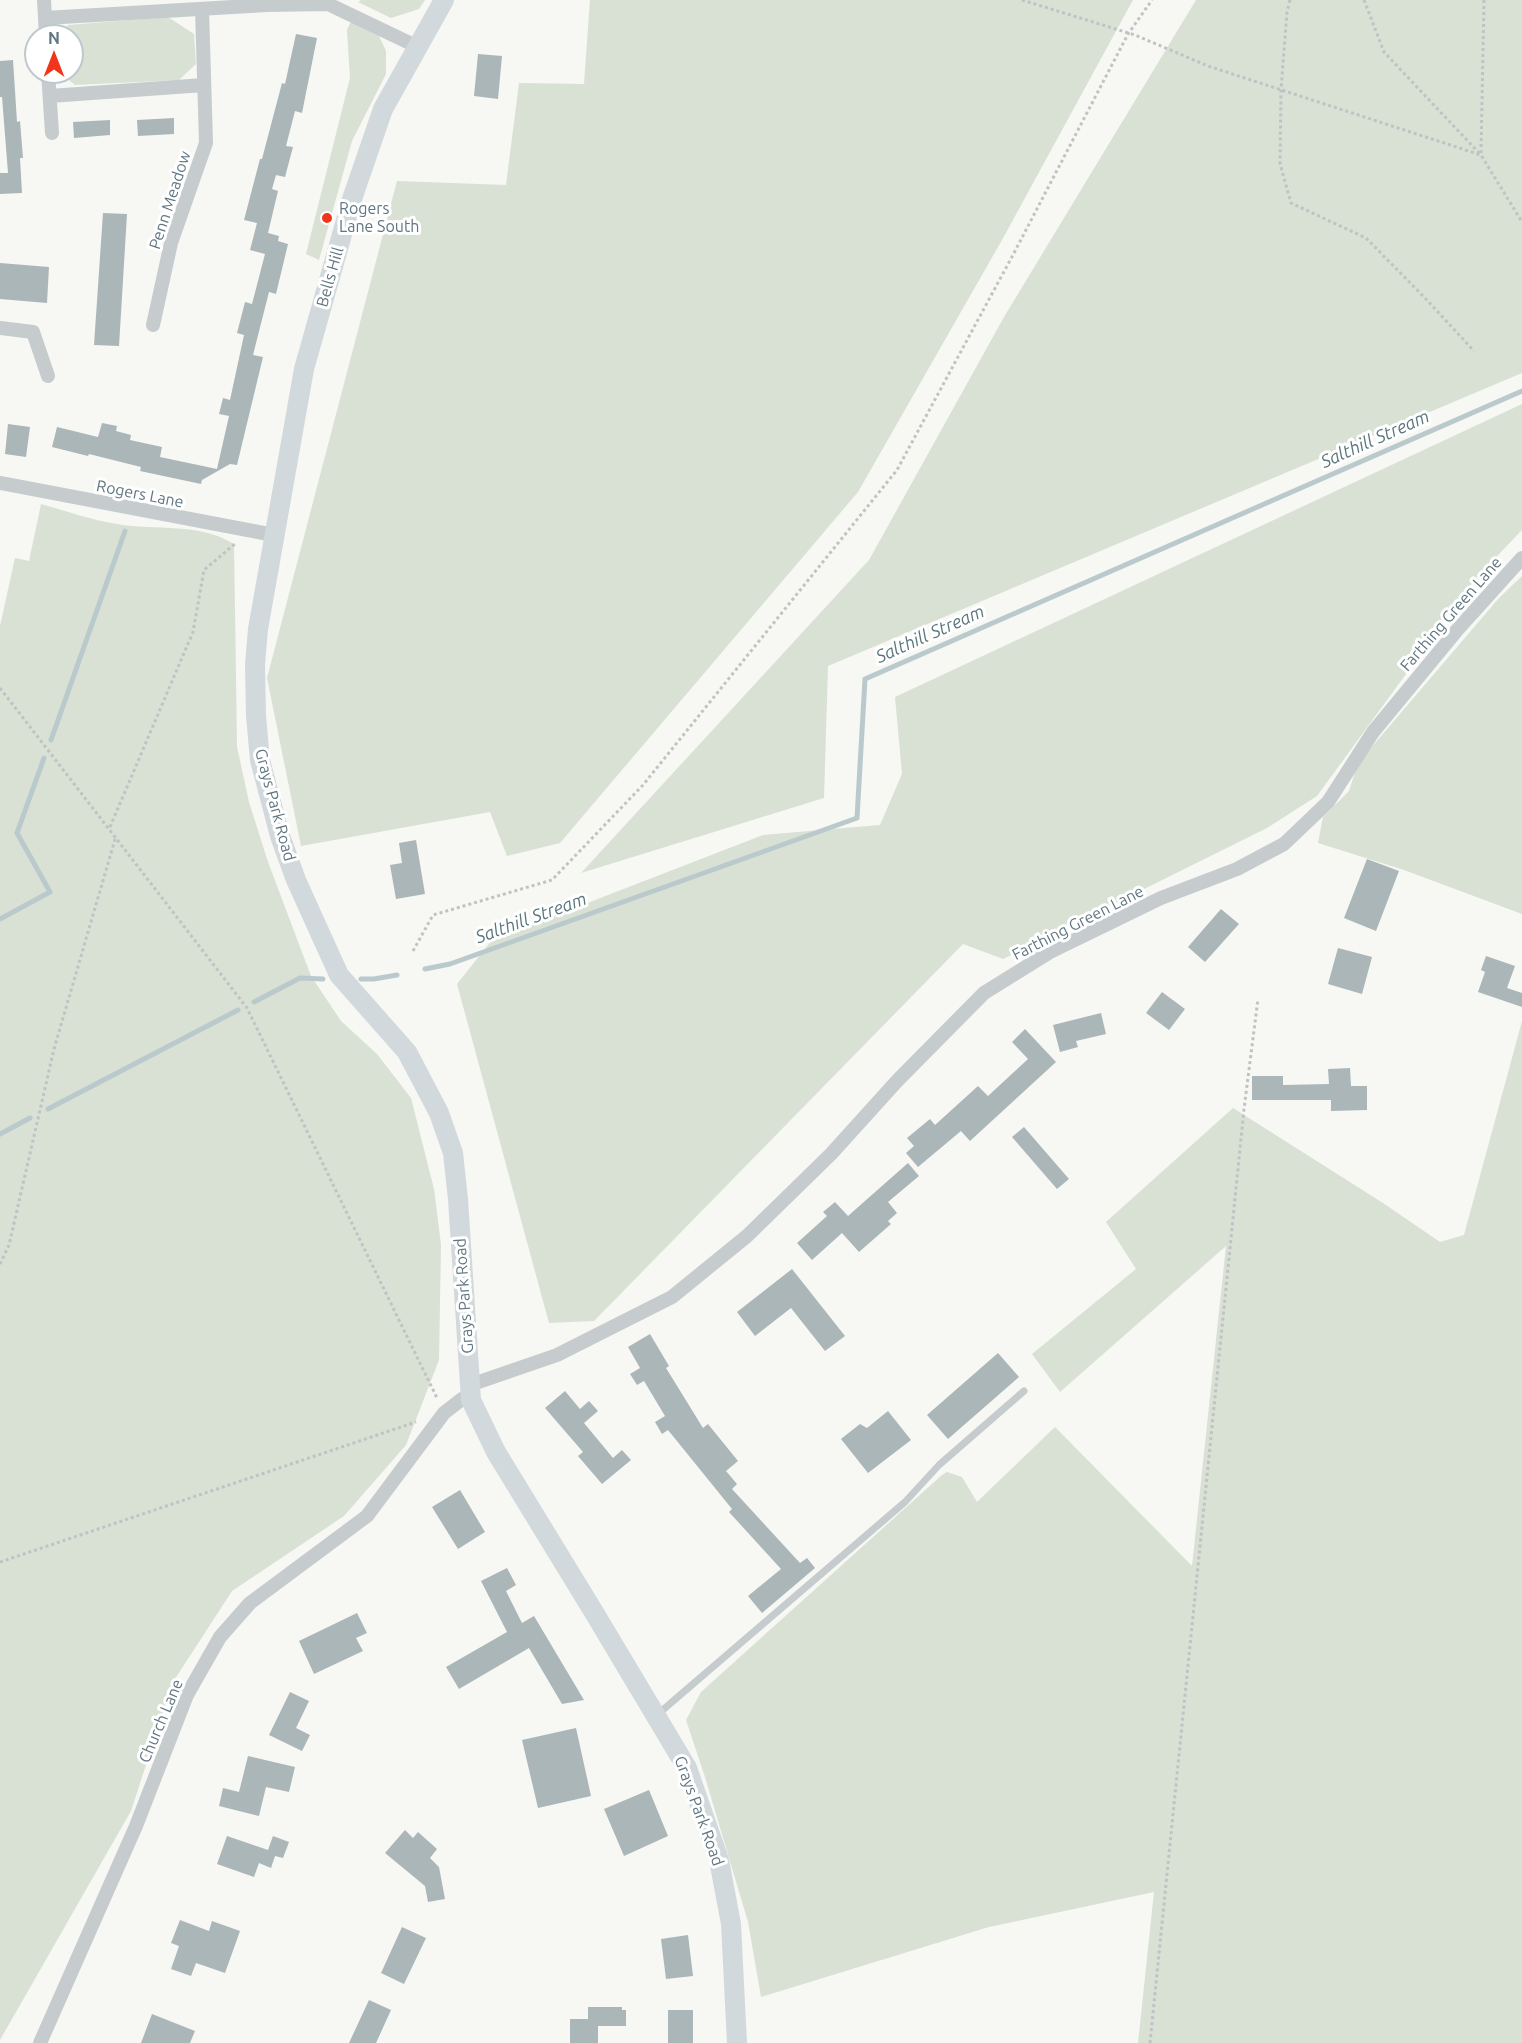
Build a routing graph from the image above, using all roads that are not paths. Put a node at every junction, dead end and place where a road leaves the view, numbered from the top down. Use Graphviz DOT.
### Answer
graph roads {
  1 [pos="44,0"];
  2 [pos="444,0"];
  3 [pos="267,2"];
  4 [pos="202,9"];
  5 [pos="45,18"];
  6 [pos="45,24"];
  7 [pos="418,47"];
  8 [pos="49,84"];
  9 [pos="204,85"];
  10 [pos="50,96"];
  11 [pos="52,133"];
  12 [pos="153,325"];
  13 [pos="0,328"];
  14 [pos="48,376"];
  15 [pos="0,483"];
  16 [pos="274,535"];
  17 [pos="1522,558"];
  18 [pos="1024,1391"];
  19 [pos="470,1392"];
  20 [pos="657,1716"];
  21 [pos="40,2043"];
  22 [pos="737,2043"];
  1 -- 5 [label="street"];
  2 -- 7 [label="main road, Bells Hill"];
  3 -- 4 [label="street"];
  3 -- 7 [label="street"];
  4 -- 5 [label="street"];
  4 -- 9 [label="street, Penn Meadow"];
  5 -- 6 [label="street"];
  7 -- 16 [label="main road, Bells Hill"];
  8 -- 10 [label="street"];
  9 -- 10 [label="street"];
  9 -- 12 [label="street, Penn Meadow"];
  10 -- 11 [label="street"];
  13 -- 14 [label="street"];
  15 -- 16 [label="street, Rogers Lane"];
  16 -- 19 [label="main road, Grays Park Road"];
  17 -- 19 [label="street, Farthing Green Lane"];
  18 -- 20 [label="lane"];
  19 -- 20 [label="main road, Grays Park Road"];
  19 -- 21 [label="street, Church Lane"];
  20 -- 22 [label="main road, Grays Park Road"];
}
